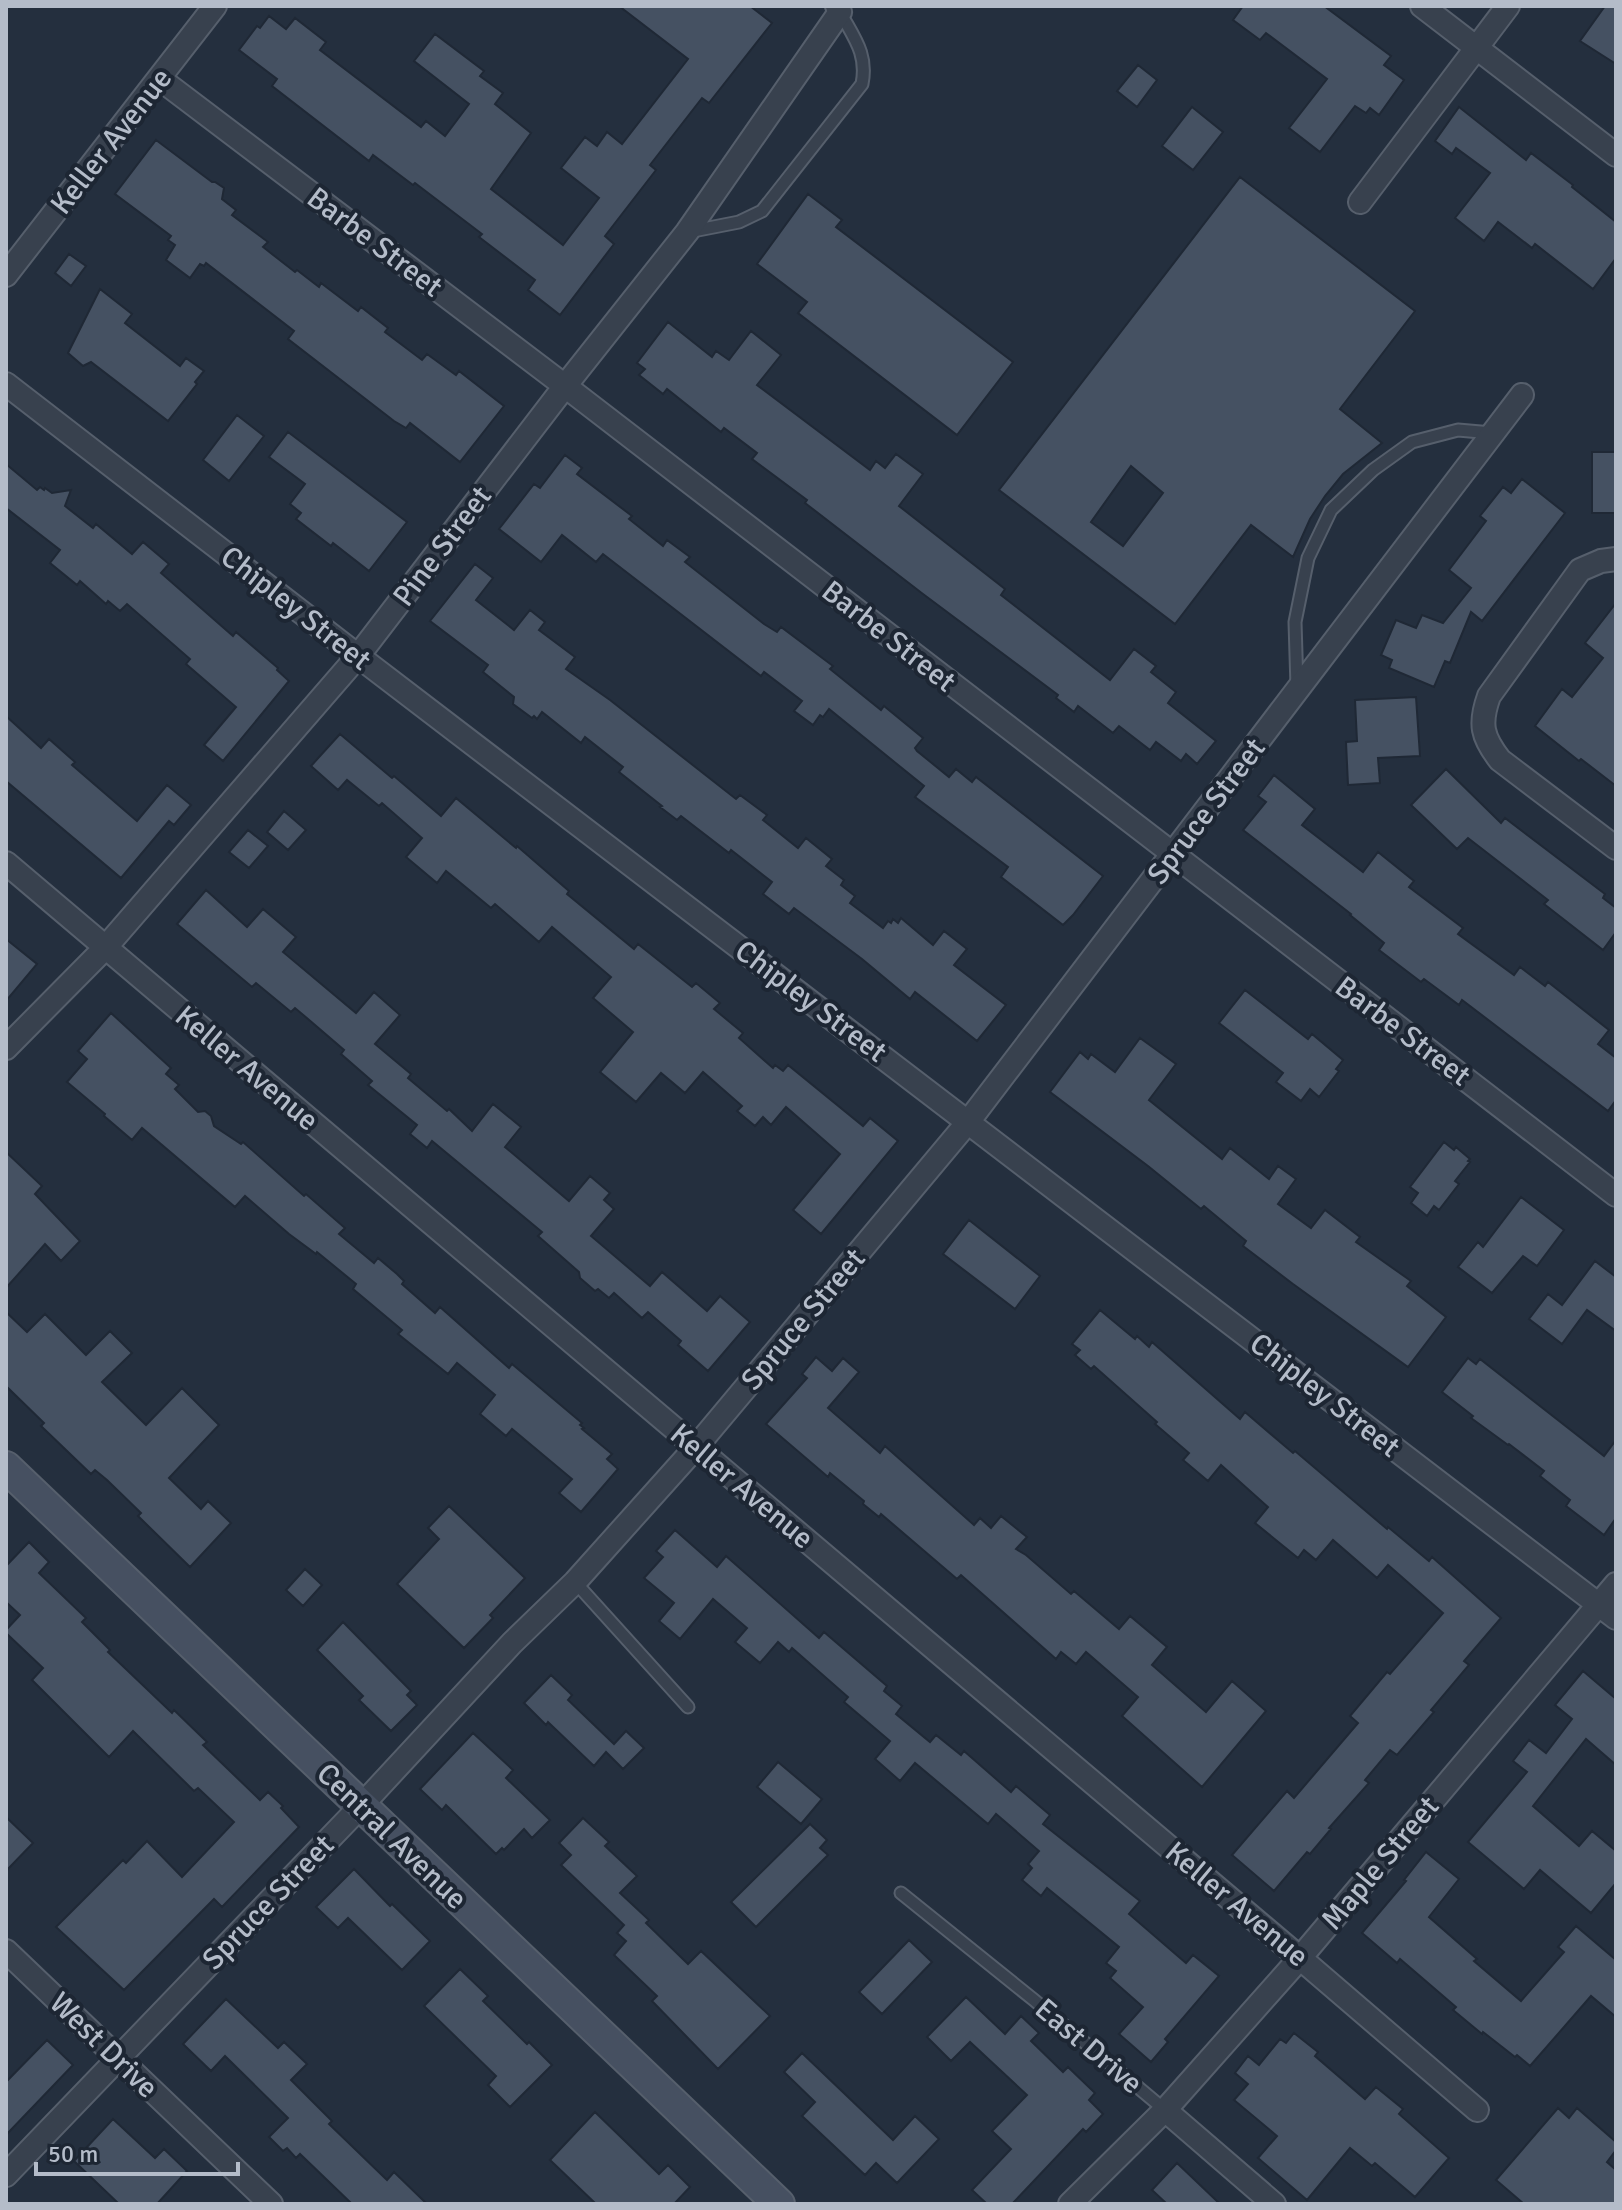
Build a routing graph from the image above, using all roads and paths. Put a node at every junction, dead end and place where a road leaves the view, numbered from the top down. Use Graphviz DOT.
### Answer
graph roads {
  1 [pos="215,6"];
  2 [pos="1422,6"];
  3 [pos="1508,6"];
  4 [pos="838,9"];
  5 [pos="1477,48"];
  6 [pos="160,79"];
  7 [pos="1616,155"];
  8 [pos="1360,202"];
  9 [pos="687,232"];
  10 [pos="6,275"];
  11 [pos="6,384"];
  12 [pos="565,386"];
  13 [pos="1522,395"];
  14 [pos="1493,433"];
  15 [pos="1616,559"];
  16 [pos="358,656"];
  17 [pos="1297,691"];
  18 [pos="1616,848"];
  19 [pos="1173,855"];
  20 [pos="6,863"];
  21 [pos="105,948"];
  22 [pos="6,1048"];
  23 [pos="968,1122"];
  24 [pos="1616,1195"];
  25 [pos="696,1447"];
  26 [pos="6,1467"];
  27 [pos="575,1582"];
  28 [pos="1616,1584"];
  29 [pos="1608,1612"];
  30 [pos="688,1707"];
  31 [pos="361,1806"];
  32 [pos="901,1893"];
  33 [pos="6,1951"];
  34 [pos="1300,1958"];
  35 [pos="118,2059"];
  36 [pos="1165,2110"];
  37 [pos="1477,2110"];
  38 [pos="6,2175"];
  39 [pos="271,2204"];
  40 [pos="779,2204"];
  41 [pos="1070,2204"];
  42 [pos="1274,2204"];
  1 -- 6 [label="street, Keller Avenue"];
  2 -- 5 [label="street"];
  3 -- 5 [label="street"];
  4 -- 9 [label="street, Pine Street"];
  4 -- 9 [label="lane"];
  5 -- 7 [label="street"];
  5 -- 8 [label="street"];
  6 -- 10 [label="street, Keller Avenue"];
  6 -- 12 [label="street, Barbe Street"];
  9 -- 12 [label="street, Pine Street"];
  11 -- 16 [label="street, Chipley Street"];
  12 -- 16 [label="street, Pine Street"];
  12 -- 19 [label="street, Barbe Street"];
  13 -- 14 [label="street, Spruce Street"];
  14 -- 17 [label="street, Spruce Street"];
  14 -- 17 [label="lane"];
  15 -- 18 [label="street"];
  16 -- 21 [label="street, Pine Street"];
  16 -- 23 [label="street, Chipley Street"];
  17 -- 19 [label="street, Spruce Street"];
  19 -- 23 [label="street, Spruce Street"];
  19 -- 24 [label="street, Barbe Street"];
  20 -- 21 [label="street, Keller Avenue"];
  21 -- 22 [label="street, Pine Street"];
  21 -- 25 [label="street, Keller Avenue"];
  23 -- 25 [label="street, Spruce Street"];
  23 -- 29 [label="street, Chipley Street"];
  25 -- 27 [label="street, Spruce Street"];
  25 -- 34 [label="street, Keller Avenue"];
  26 -- 31 [label="street, Central Avenue"];
  27 -- 30 [label="lane"];
  27 -- 31 [label="street, Spruce Street"];
  28 -- 29 [label="street, Maple Street"];
  29 -- 34 [label="street, Maple Street"];
  31 -- 35 [label="street, Spruce Street"];
  31 -- 40 [label="street, Central Avenue"];
  32 -- 36 [label="lane, East Drive"];
  33 -- 35 [label="street, West Drive"];
  34 -- 36 [label="street, Maple Street"];
  34 -- 37 [label="street, Keller Avenue"];
  35 -- 38 [label="street, Spruce Street"];
  35 -- 39 [label="street, West Drive"];
  36 -- 41 [label="street, Maple Street"];
  36 -- 42 [label="street, East Drive"];
}
